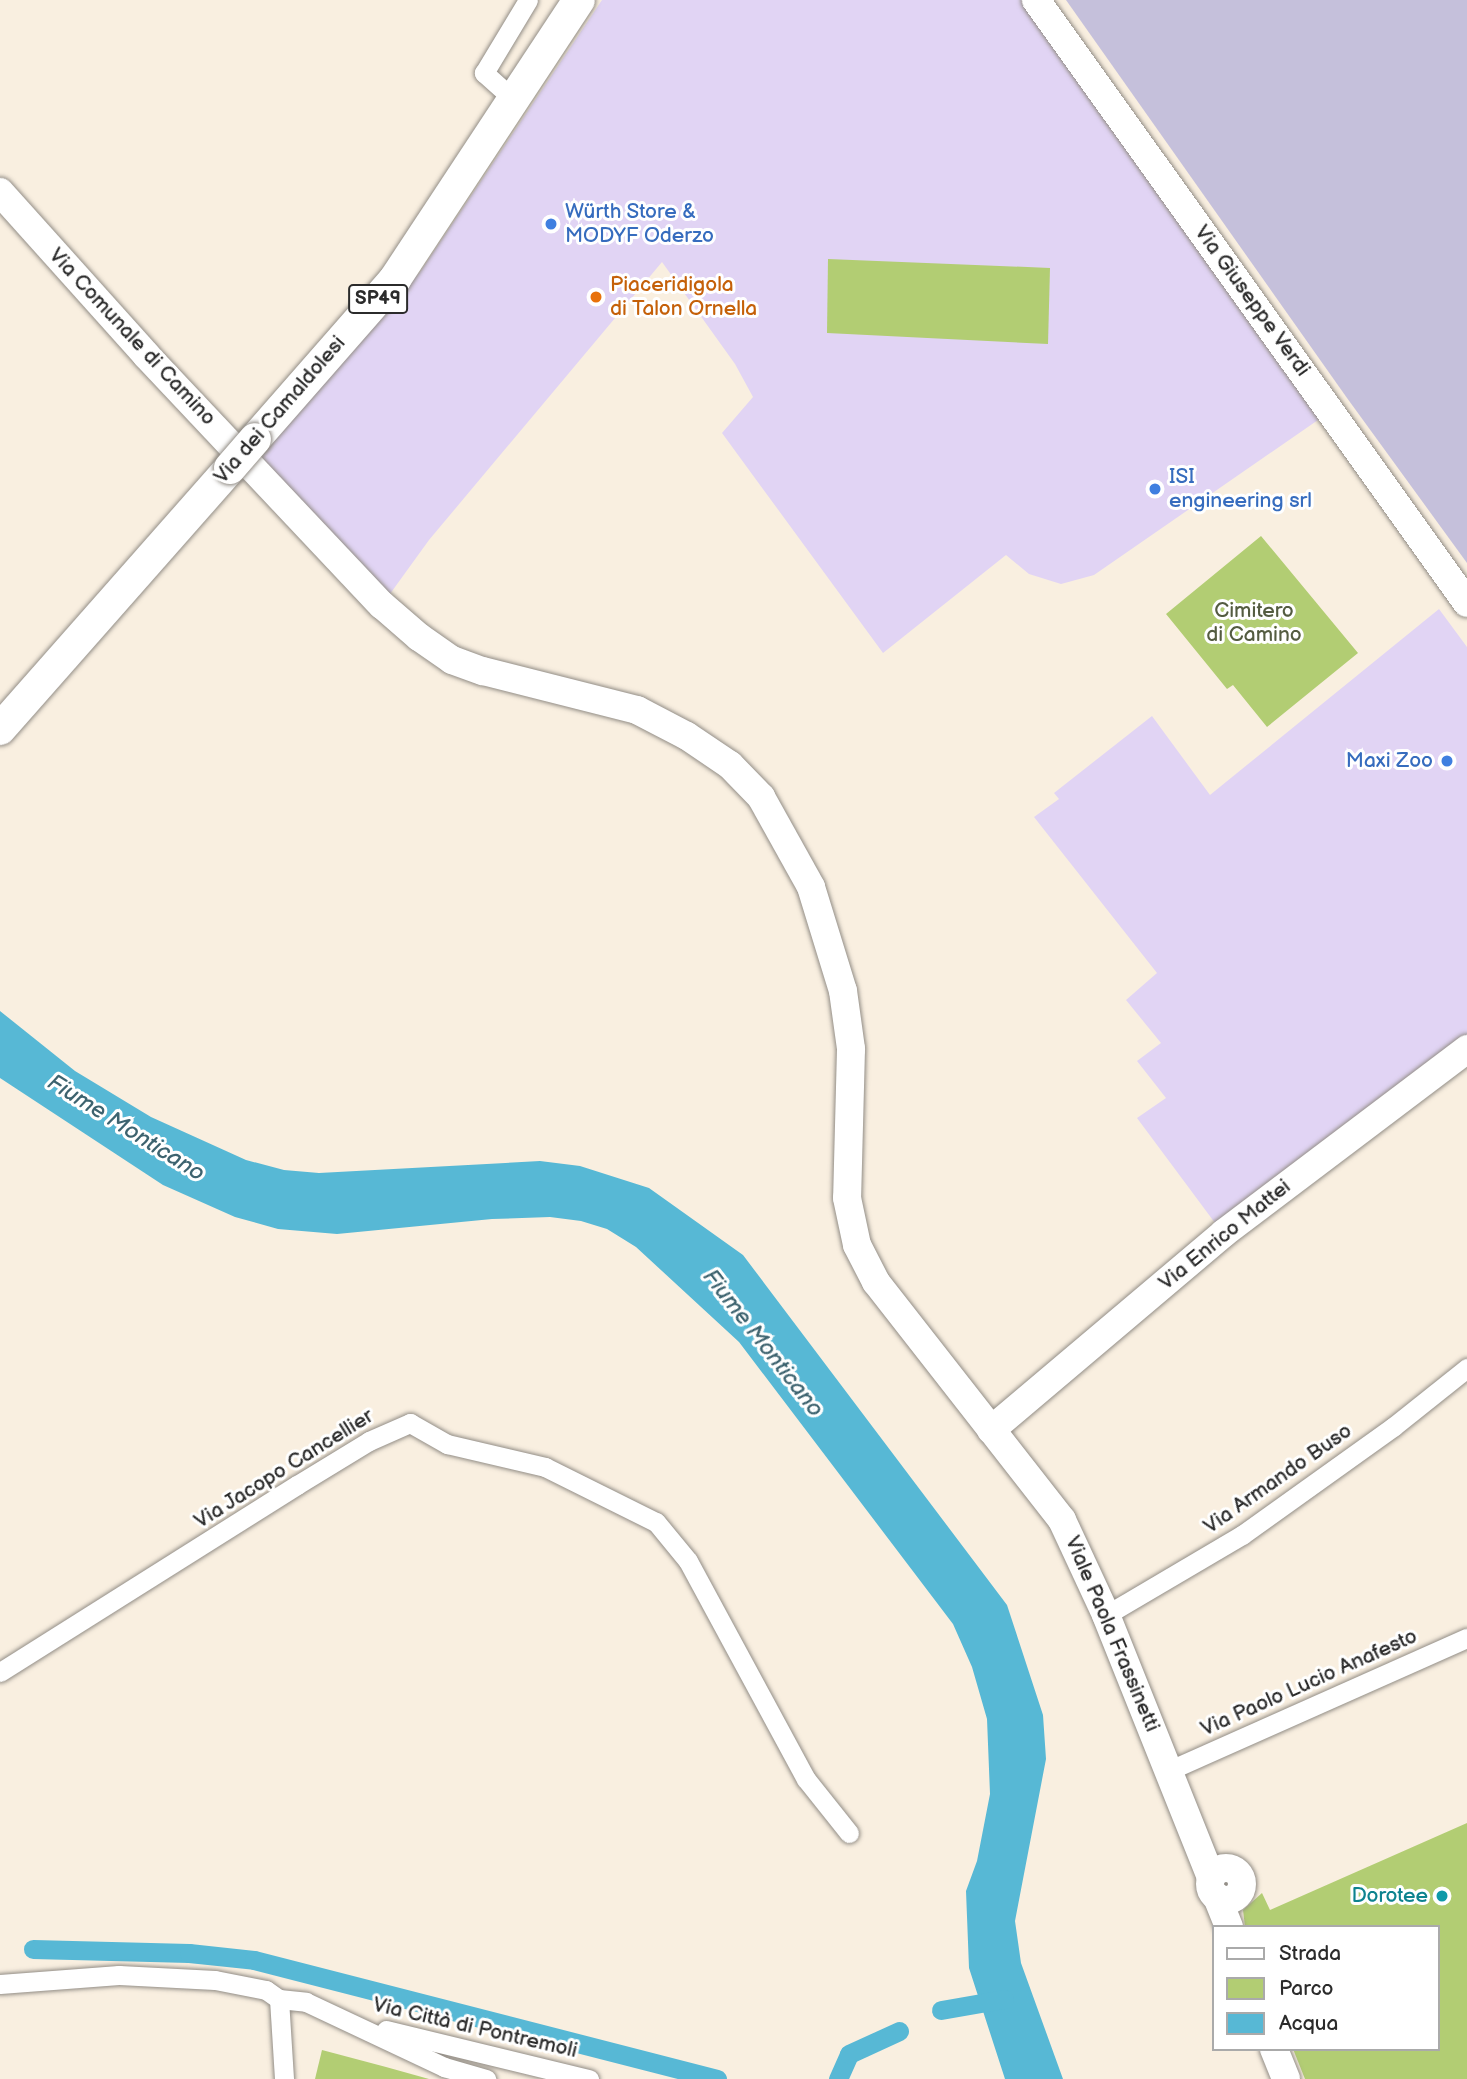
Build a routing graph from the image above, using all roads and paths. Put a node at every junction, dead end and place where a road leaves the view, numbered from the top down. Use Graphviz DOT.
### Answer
graph roads {
  1 [pos="528,0"];
  2 [pos="579,0"];
  3 [pos="1036,0"];
  4 [pos="512,98"];
  5 [pos="3,200"];
  6 [pos="1467,603"];
  7 [pos="0,729"];
  8 [pos="1467,1049"];
  9 [pos="1467,1368"];
  10 [pos="991,1430"];
  11 [pos="1106,1615"];
  12 [pos="1467,1638"];
  13 [pos="0,1672"];
  14 [pos="1170,1770"];
  15 [pos="849,1833"];
  16 [pos="1229,1925"];
  17 [pos="34,1983"];
  18 [pos="0,1984"];
  19 [pos="0,1998"];
  20 [pos="279,1999"];
  21 [pos="349,2021"];
  22 [pos="467,2050"];
  23 [pos="1276,2051"];
  24 [pos="450,2069"];
  25 [pos="284,2079"];
  26 [pos="486,2079"];
  27 [pos="589,2079"];
  28 [pos="1286,2079"];
  1 -- 4 [label="street"];
  2 -- 4 [label="main road, Via dei Camaldolesi / SP49"];
  3 -- 6 [label="street, Via Giuseppe Verdi"];
  4 -- 7 [label="main road, Via dei Camaldolesi / SP49, bridge"];
  5 -- 10 [label="street, Via Comunale di Camino"];
  8 -- 10 [label="street, Via Enrico Mattei"];
  9 -- 11 [label="street, Via Armando Buso"];
  10 -- 11 [label="street, Viale Paola Frassinetti"];
  11 -- 14 [label="street, Viale Paola Frassinetti"];
  12 -- 14 [label="street, Via Paolo Lucio Anafesto"];
  13 -- 15 [label="street, Via Jacopo Cancellier"];
  14 -- 16 [label="street, Viale Paola Frassinetti"];
  17 -- 18 [label="street, Via Città di Pontremoli"];
  17 -- 19 [label="street, Via Città di Pontremoli"];
  17 -- 20 [label="street, Via Città di Pontremoli"];
  20 -- 21 [label="street, Via Città di Pontremoli"];
  20 -- 25 [label="street"];
  21 -- 22 [label="street, Via Città di Pontremoli"];
  21 -- 24 [label="street, Via Città di Pontremoli"];
  22 -- 24 [label="street"];
  22 -- 27 [label="street, Via Città di Pontremoli"];
  23 -- 28 [label="street"];
  24 -- 26 [label="street, Via Città di Pontremoli"];
}
